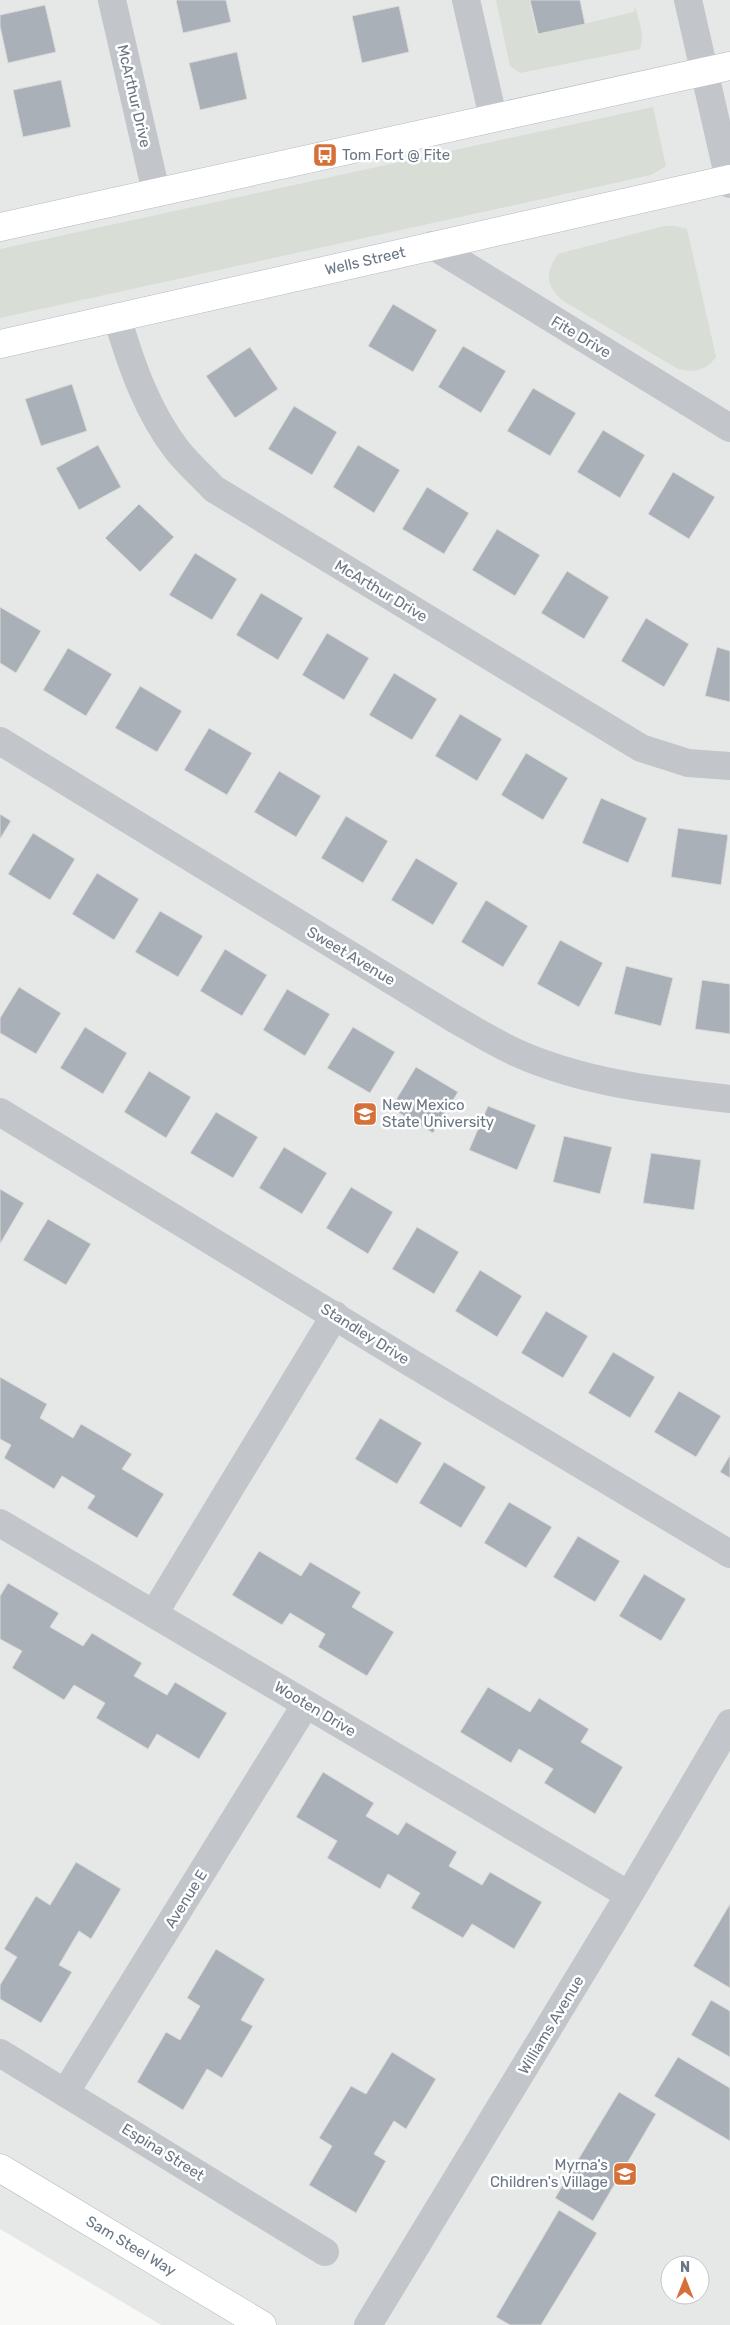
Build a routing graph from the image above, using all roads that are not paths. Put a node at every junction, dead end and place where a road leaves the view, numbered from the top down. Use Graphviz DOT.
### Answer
graph roads {
  1 [pos="112,0"];
  2 [pos="466,0"];
  3 [pos="688,0"];
  4 [pos="730,66"];
  5 [pos="704,72"];
  6 [pos="492,118"];
  7 [pos="730,181"];
  8 [pos="156,192"];
  9 [pos="0,227"];
  10 [pos="432,245"];
  11 [pos="117,317"];
  12 [pos="0,344"];
  13 [pos="730,428"];
  14 [pos="0,742"];
  15 [pos="730,766"];
  16 [pos="730,1099"];
  17 [pos="0,1112"];
  18 [pos="335,1315"];
  19 [pos="0,1522"];
  20 [pos="730,1554"];
  21 [pos="155,1612"];
  22 [pos="306,1704"];
  23 [pos="730,1723"];
  24 [pos="630,1895"];
  25 [pos="0,2053"];
  26 [pos="65,2093"];
  27 [pos="0,2168"];
  28 [pos="325,2252"];
  29 [pos="262,2325"];
  30 [pos="368,2325"];
  1 -- 8 [label="street, McArthur Drive"];
  2 -- 6 [label="street"];
  3 -- 5 [label="street"];
  4 -- 5 [label="street"];
  5 -- 6 [label="street"];
  5 -- 7 [label="street"];
  6 -- 8 [label="street"];
  7 -- 10 [label="street, Wells Street"];
  8 -- 9 [label="street"];
  10 -- 11 [label="street, Wells Street"];
  10 -- 13 [label="street, Fite Drive"];
  11 -- 12 [label="street, Wells Street"];
  11 -- 15 [label="street, McArthur Drive"];
  14 -- 16 [label="street, Sweet Avenue"];
  17 -- 18 [label="street, Standley Drive"];
  18 -- 20 [label="street, Standley Drive"];
  18 -- 21 [label="street"];
  19 -- 21 [label="street, Wooten Drive"];
  21 -- 22 [label="street, Wooten Drive"];
  22 -- 24 [label="street, Wooten Drive"];
  22 -- 26 [label="street, Avenue E"];
  23 -- 24 [label="street, Williams Avenue"];
  24 -- 30 [label="street, Williams Avenue"];
  25 -- 26 [label="street, Espina Street"];
  26 -- 28 [label="street, Espina Street"];
  27 -- 29 [label="street, Sam Steel Way"];
}
